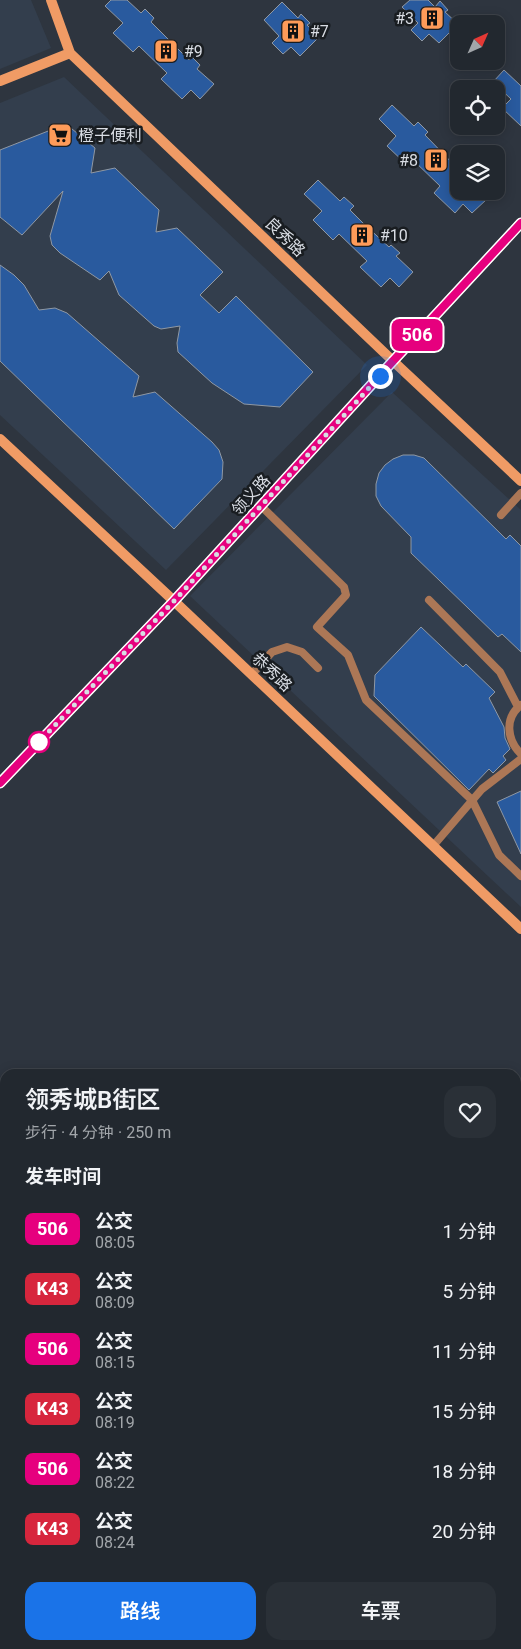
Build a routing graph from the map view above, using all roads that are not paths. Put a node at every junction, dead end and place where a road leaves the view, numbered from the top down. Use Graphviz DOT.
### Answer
graph roads {
  1 [pos="51,0"];
  2 [pos="70,53"];
  3 [pos="0,81"];
  4 [pos="521,223"];
  5 [pos="393,361"];
  6 [pos="0,439"];
  7 [pos="521,481"];
  8 [pos="521,493"];
  9 [pos="260,506"];
  10 [pos="501,515"];
  11 [pos="429,600"];
  12 [pos="174,601"];
  13 [pos="318,668"];
  14 [pos="252,674"];
  15 [pos="520,706"];
  16 [pos="521,754"];
  17 [pos="521,759"];
  18 [pos="0,783"];
  19 [pos="472,800"];
  20 [pos="433,846"];
  21 [pos="521,876"];
  22 [pos="521,929"];
  1 -- 2 [label="street, 良秀路"];
  2 -- 3 [label="street"];
  2 -- 5 [label="street, 良秀路"];
  4 -- 5 [label="street, 领义路"];
  5 -- 7 [label="street, 良秀路"];
  5 -- 9 [label="street, 领义路"];
  6 -- 12 [label="street, 恭秀路"];
  8 -- 10 [label="lane"];
  9 -- 12 [label="street, 领义路"];
  9 -- 19 [label="lane"];
  11 -- 15 [label="lane"];
  12 -- 14 [label="street, 恭秀路"];
  12 -- 18 [label="street, 领义路"];
  13 -- 14 [label="lane"];
  14 -- 20 [label="street, 恭秀路"];
  15 -- 16 [label="lane"];
  17 -- 19 [label="lane"];
  19 -- 20 [label="lane"];
  19 -- 21 [label="lane"];
  20 -- 22 [label="street, 恭秀路"];
}
